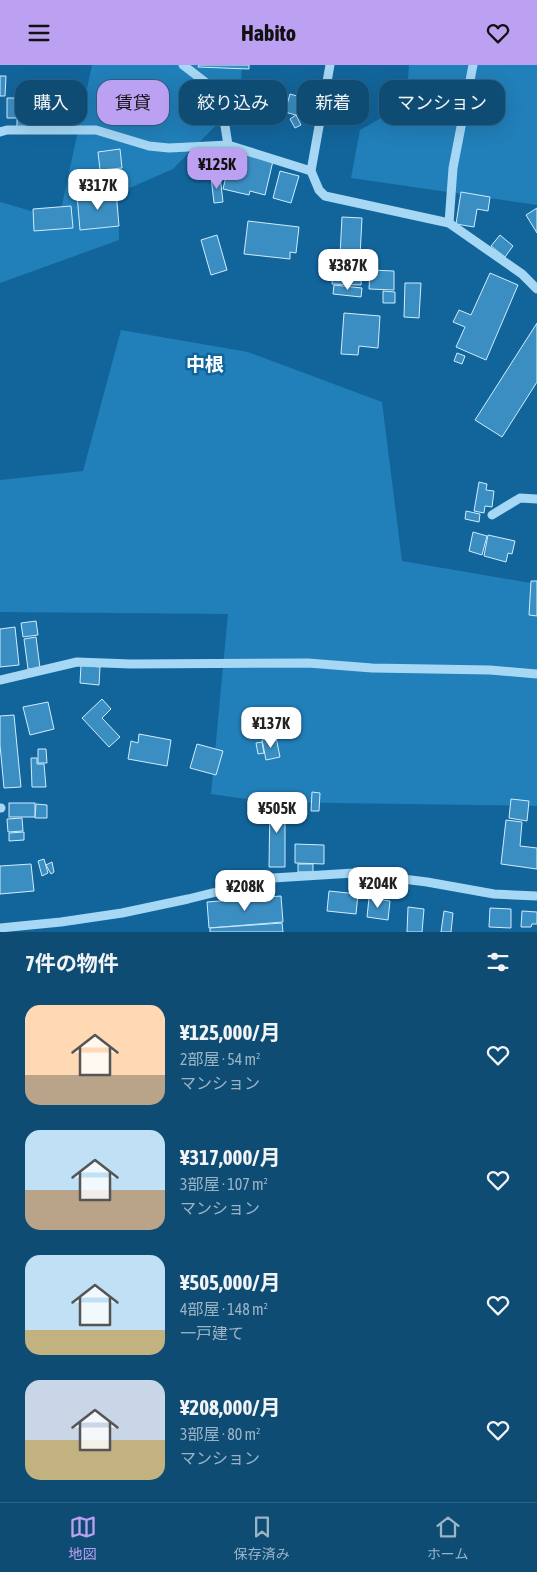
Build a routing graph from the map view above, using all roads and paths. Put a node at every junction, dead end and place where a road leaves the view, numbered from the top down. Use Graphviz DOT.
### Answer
graph roads {
  1 [pos="330,65"];
  2 [pos="473,65"];
  3 [pos="187,66"];
  4 [pos="0,132"];
  5 [pos="228,145"];
  6 [pos="311,171"];
  7 [pos="449,223"];
  8 [pos="537,289"];
  9 [pos="537,499"];
  10 [pos="492,515"];
  11 [pos="537,674"];
  12 [pos="0,680"];
  13 [pos="537,896"];
  14 [pos="0,928"];
  1 -- 6 [label="street"];
  2 -- 7 [label="street"];
  3 -- 5 [label="street"];
  4 -- 5 [label="street"];
  5 -- 6 [label="street"];
  6 -- 7 [label="street"];
  7 -- 8 [label="street"];
  9 -- 10 [label="street"];
  11 -- 12 [label="street"];
  13 -- 14 [label="street"];
}
